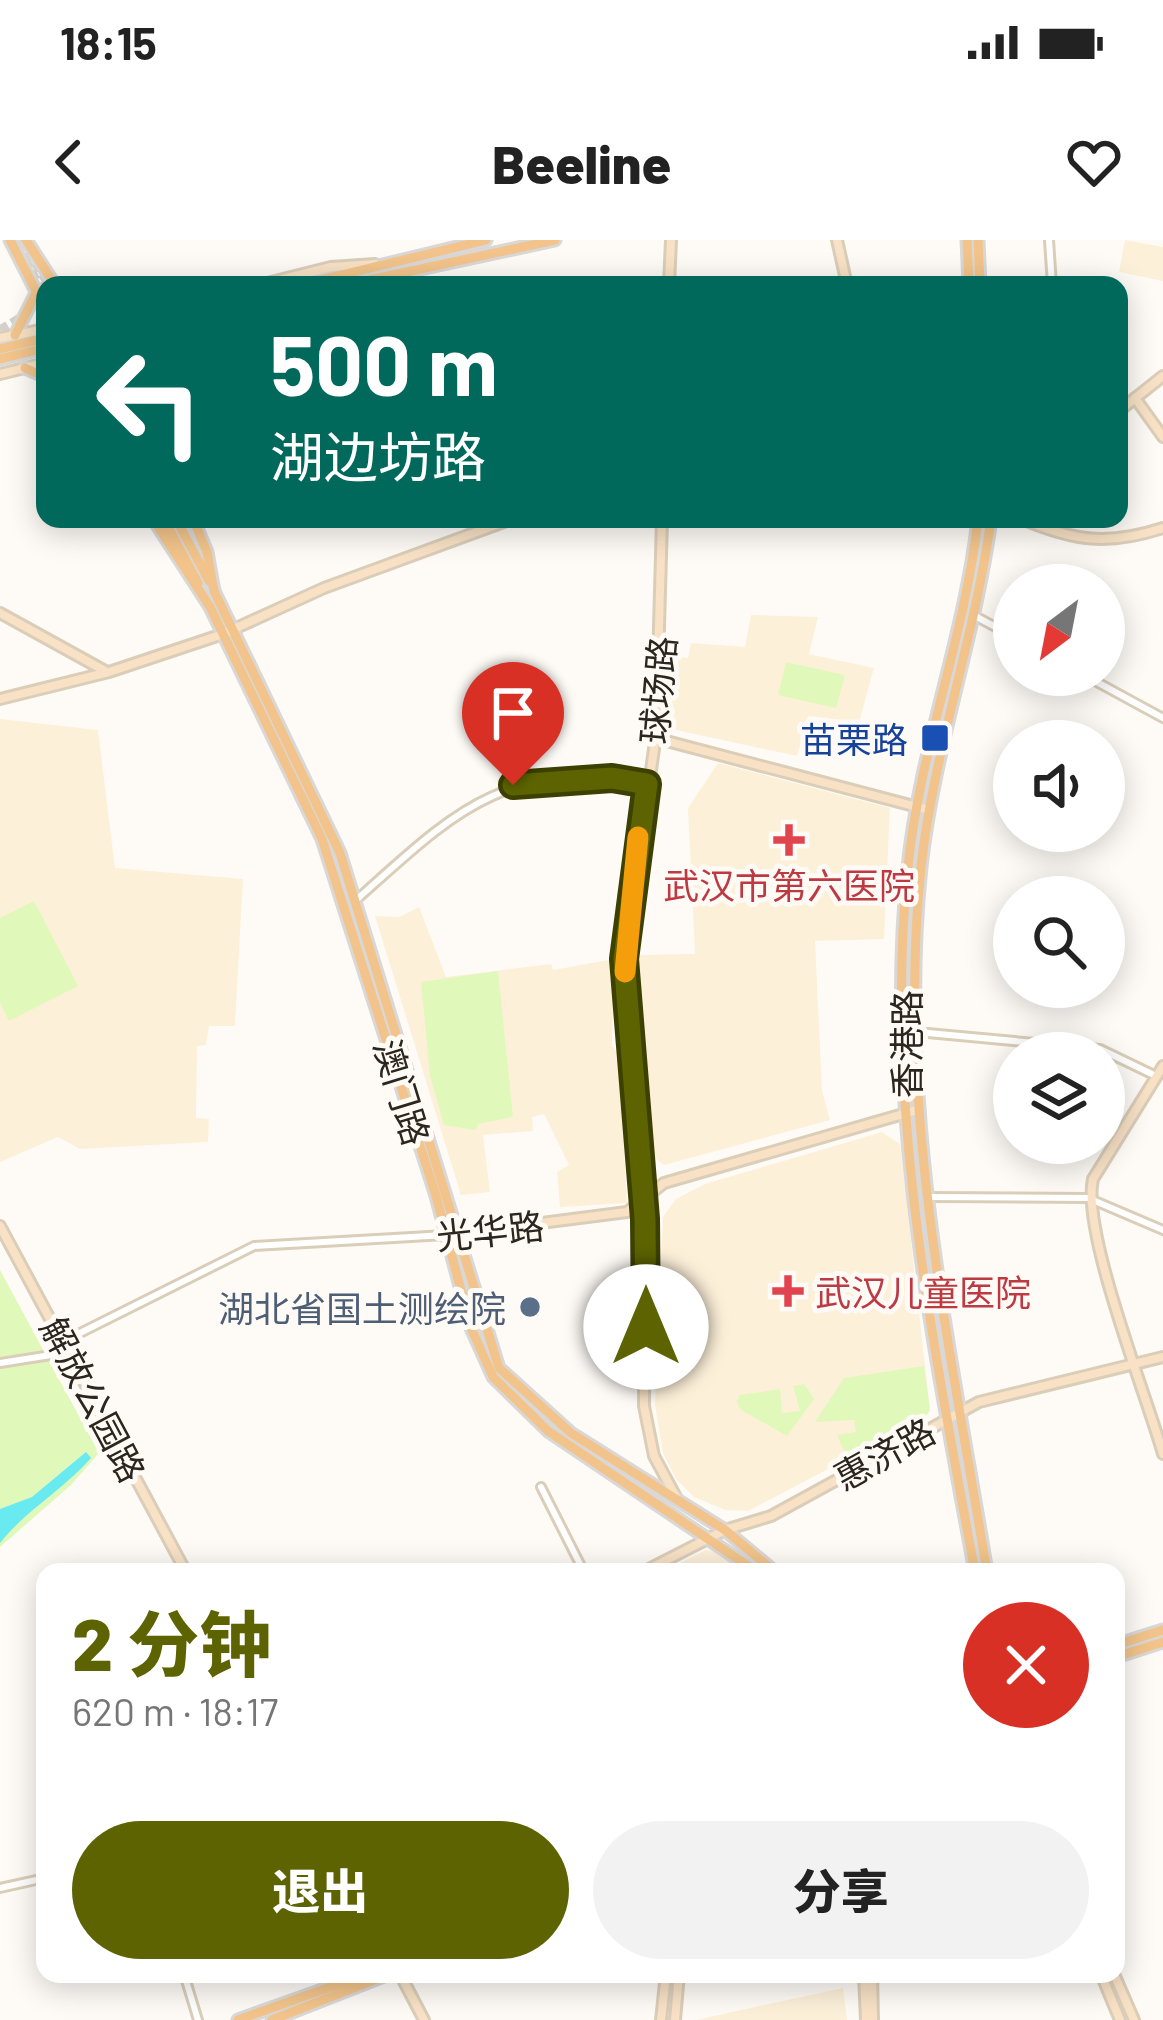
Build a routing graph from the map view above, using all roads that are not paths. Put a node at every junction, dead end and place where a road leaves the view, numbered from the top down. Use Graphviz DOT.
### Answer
graph roads {
  1 [pos="10,240"];
  2 [pos="26,240"];
  3 [pos="483,240"];
  4 [pos="555,240"];
  5 [pos="671,240"];
  6 [pos="837,240"];
  7 [pos="967,240"];
  8 [pos="978,240"];
  9 [pos="1049,240"];
  10 [pos="407,261"];
  11 [pos="406,274"];
  12 [pos="50,276"];
  13 [pos="296,276"];
  14 [pos="341,276"];
  15 [pos="395,276"];
  16 [pos="399,276"];
  17 [pos="669,276"];
  18 [pos="845,276"];
  19 [pos="969,276"];
  20 [pos="980,276"];
  21 [pos="1051,276"];
  22 [pos="36,291"];
  23 [pos="36,295"];
  24 [pos="36,331"];
  25 [pos="15,335"];
  26 [pos="0,338"];
  27 [pos="36,340"];
  28 [pos="0,349"];
  29 [pos="36,350"];
  30 [pos="0,358"];
  31 [pos="36,365"];
  32 [pos="26,368"];
  33 [pos="36,373"];
  34 [pos="0,374"];
  35 [pos="1163,376"];
  36 [pos="1135,398"];
  37 [pos="1128,404"];
  38 [pos="1163,436"];
  39 [pos="159,528"];
  40 [pos="169,528"];
  41 [pos="181,528"];
  42 [pos="197,528"];
  43 [pos="487,528"];
  44 [pos="662,528"];
  45 [pos="977,528"];
  46 [pos="990,528"];
  47 [pos="1044,528"];
  48 [pos="1163,528"];
  49 [pos="214,591"];
  50 [pos="209,607"];
  51 [pos="0,613"];
  52 [pos="975,616"];
  53 [pos="993,626"];
  54 [pos="229,632"];
  55 [pos="109,673"];
  56 [pos="1123,696"];
  57 [pos="0,699"];
  58 [pos="1163,718"];
  59 [pos="655,738"];
  60 [pos="647,784"];
  61 [pos="922,809"];
  62 [pos="355,902"];
  63 [pos="917,1032"];
  64 [pos="1163,1066"];
  65 [pos="1156,1076"];
  66 [pos="911,1110"];
  67 [pos="644,1197"];
  68 [pos="927,1197"];
  69 [pos="1088,1198"];
  70 [pos="0,1226"];
  71 [pos="1163,1230"];
  72 [pos="451,1235"];
  73 [pos="64,1341"];
  74 [pos="70,1352"];
  75 [pos="1163,1357"];
  76 [pos="0,1363"];
  77 [pos="1137,1364"];
  78 [pos="961,1410"];
  79 [pos="948,1417"];
  80 [pos="1163,1454"];
  81 [pos="541,1487"];
  82 [pos="676,1498"];
  83 [pos="724,1530"];
  84 [pos="712,1538"];
  85 [pos="181,1563"];
  86 [pos="579,1563"];
  87 [pos="661,1563"];
  88 [pos="745,1563"];
  89 [pos="764,1563"];
  90 [pos="973,1563"];
  91 [pos="986,1563"];
  92 [pos="1163,1630"];
  93 [pos="1125,1642"];
  94 [pos="1163,1642"];
  95 [pos="1125,1655"];
  96 [pos="36,1880"];
  97 [pos="0,1888"];
  98 [pos="187,1983"];
  99 [pos="342,1983"];
  100 [pos="366,1983"];
  101 [pos="405,1983"];
  102 [pos="665,1983"];
  103 [pos="678,1983"];
  104 [pos="868,1983"];
  105 [pos="1105,1983"];
  106 [pos="1118,1983"];
  107 [pos="198,2020"];
  108 [pos="238,2020"];
  109 [pos="272,2020"];
  110 [pos="424,2020"];
  111 [pos="661,2020"];
  112 [pos="675,2020"];
  113 [pos="870,2020"];
  114 [pos="1120,2020"];
  115 [pos="1134,2020"];
  1 -- 22 [label="main road"];
  2 -- 12 [label="main road"];
  3 -- 10 [label="main road"];
  4 -- 11 [label="main road"];
  5 -- 17 [label="street"];
  6 -- 18 [label="street"];
  7 -- 19 [label="main road"];
  8 -- 20 [label="main road"];
  9 -- 21 [label="street"];
  10 -- 13 [label="street"];
  10 -- 14 [label="main road"];
  11 -- 15 [label="main road"];
  11 -- 16 [label="street"];
  23 -- 25 [label="main road"];
  24 -- 25 [label="street"];
  25 -- 26 [label="street"];
  27 -- 28 [label="main road"];
  29 -- 30 [label="main road"];
  31 -- 32 [label="street"];
  32 -- 33 [label="main road"];
  32 -- 34 [label="street"];
  35 -- 36 [label="street"];
  36 -- 37 [label="street"];
  36 -- 38 [label="street"];
  39 -- 50 [label="main road, 澳门路"];
  40 -- 50 [label="main road"];
  41 -- 49 [label="main road"];
  42 -- 49 [label="main road, 澳门路"];
  43 -- 54 [label="street"];
  44 -- 59 [label="street, 球场路"];
  45 -- 61 [label="main road, 香港路"];
  46 -- 52 [label="main road, 香港路"];
  47 -- 48 [label="street"];
  49 -- 54 [label="main road, 澳门路"];
  50 -- 54 [label="main road, 澳门路"];
  51 -- 55 [label="street"];
  52 -- 53 [label="street"];
  52 -- 61 [label="main road, 香港路"];
  54 -- 55 [label="street"];
  54 -- 62 [label="main road, 澳门路"];
  54 -- 72 [label="main road, 澳门路"];
  55 -- 57 [label="street"];
  56 -- 58 [label="street"];
  59 -- 60 [label="street, 球场路"];
  59 -- 61 [label="street"];
  60 -- 62 [label="street"];
  60 -- 67 [label="street, 球场路"];
  61 -- 63 [label="main road, 香港路"];
  61 -- 66 [label="main road, 香港路"];
  62 -- 72 [label="main road, 澳门路"];
  63 -- 65 [label="street"];
  63 -- 66 [label="main road, 香港路"];
  64 -- 65 [label="street"];
  65 -- 69 [label="street"];
  66 -- 67 [label="street, 光华路"];
  66 -- 68 [label="main road, 香港路"];
  66 -- 79 [label="main road, 香港路"];
  67 -- 72 [label="street, 光华路"];
  67 -- 82 [label="street, 球场路"];
  68 -- 69 [label="street"];
  68 -- 78 [label="main road, 香港路"];
  69 -- 71 [label="street"];
  69 -- 77 [label="street"];
  70 -- 73 [label="street, 解放公园路"];
  72 -- 73 [label="street, 光华路"];
  72 -- 82 [label="main road, 澳门路"];
  72 -- 84 [label="main road, 澳门路"];
  73 -- 74 [label="street, 解放公园路"];
  74 -- 76 [label="street"];
  74 -- 85 [label="street, 解放公园路"];
  75 -- 77 [label="street, 惠济路"];
  77 -- 78 [label="street, 惠济路"];
  77 -- 80 [label="street"];
  78 -- 79 [label="street, 惠济路"];
  78 -- 91 [label="main road, 香港路"];
  79 -- 83 [label="street, 惠济路"];
  79 -- 90 [label="main road, 香港路"];
  81 -- 86 [label="street"];
  82 -- 83 [label="main road, 澳门路"];
  83 -- 84 [label="street, 惠济路"];
  83 -- 89 [label="main road, 澳门路"];
  84 -- 87 [label="street, 惠济路"];
  84 -- 88 [label="main road, 澳门路"];
  92 -- 93 [label="main road"];
  94 -- 95 [label="main road"];
  96 -- 97 [label="street"];
  98 -- 107 [label="street"];
  99 -- 108 [label="main road"];
  100 -- 109 [label="main road"];
  101 -- 110 [label="street"];
  102 -- 111 [label="street"];
  103 -- 112 [label="street"];
  104 -- 113 [label="street"];
  105 -- 114 [label="street"];
  106 -- 115 [label="street"];
}
